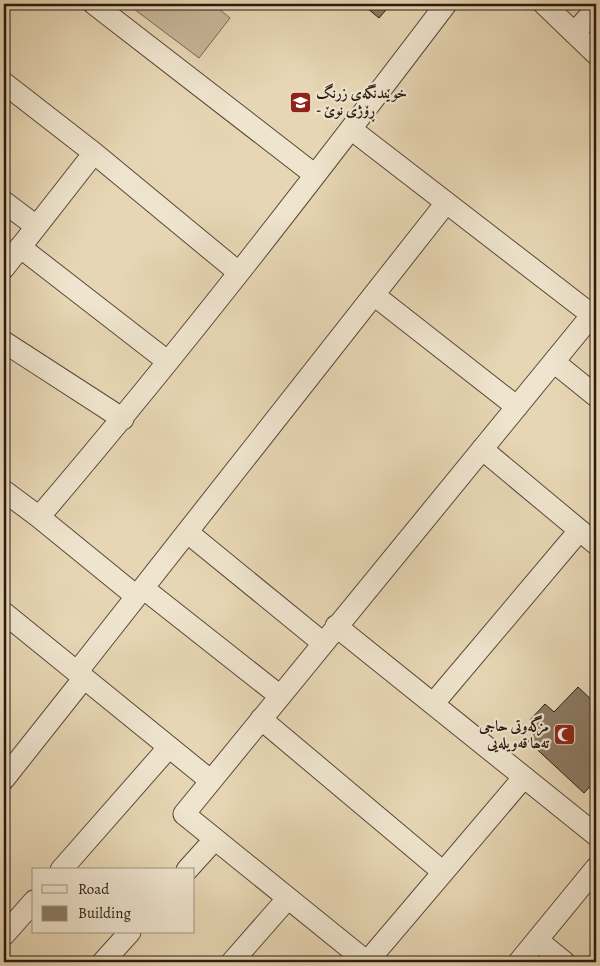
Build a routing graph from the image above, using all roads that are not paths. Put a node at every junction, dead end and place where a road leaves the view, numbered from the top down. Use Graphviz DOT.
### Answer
graph roads {
  1 [pos="94,4"];
  2 [pos="446,4"];
  3 [pos="544,4"];
  4 [pos="596,9"];
  5 [pos="574,33"];
  6 [pos="596,54"];
  7 [pos="4,83"];
  8 [pos="351,129"];
  9 [pos="94,153"];
  10 [pos="315,176"];
  11 [pos="4,202"];
  12 [pos="446,203"];
  13 [pos="36,226"];
  14 [pos="20,247"];
  15 [pos="4,268"];
  16 [pos="238,272"];
  17 [pos="374,294"];
  18 [pos="594,313"];
  19 [pos="4,342"];
  20 [pos="167,362"];
  21 [pos="554,362"];
  22 [pos="596,396"];
  23 [pos="517,407"];
  24 [pos="123,419"];
  25 [pos="482,450"];
  26 [pos="4,491"];
  27 [pos="39,517"];
  28 [pos="579,531"];
  29 [pos="187,532"];
  30 [pos="596,544"];
  31 [pos="140,592"];
  32 [pos="4,613"];
  33 [pos="336,626"];
  34 [pos="323,643"];
  35 [pos="80,675"];
  36 [pos="280,696"];
  37 [pos="433,704"];
  38 [pos="261,719"];
  39 [pos="169,747"];
  40 [pos="5,774"];
  41 [pos="524,777"];
  42 [pos="211,780"];
  43 [pos="596,835"];
  44 [pos="215,839"];
  45 [pos="63,868"];
  46 [pos="189,868"];
  47 [pos="596,868"];
  48 [pos="443,872"];
  49 [pos="288,898"];
  50 [pos="32,903"];
  51 [pos="128,934"];
  52 [pos="4,935"];
  53 [pos="537,940"];
  54 [pos="348,956"];
  55 [pos="103,962"];
  56 [pos="232,962"];
  57 [pos="520,962"];
  58 [pos="564,962"];
  1 -- 10 [label="street"];
  2 -- 8 [label="street"];
  3 -- 5 [label="street"];
  4 -- 5 [label="street"];
  5 -- 6 [label="street"];
  7 -- 9 [label="street"];
  8 -- 10 [label="street"];
  8 -- 12 [label="street"];
  9 -- 13 [label="street"];
  9 -- 16 [label="street"];
  10 -- 16 [label="street"];
  11 -- 13 [label="street"];
  12 -- 17 [label="street"];
  12 -- 18 [label="street"];
  13 -- 14 [label="street"];
  14 -- 15 [label="street"];
  14 -- 20 [label="street"];
  16 -- 20 [label="street"];
  17 -- 23 [label="street"];
  17 -- 29 [label="street"];
  18 -- 21 [label="street"];
  19 -- 24 [label="street"];
  20 -- 24 [label="street"];
  21 -- 22 [label="street"];
  21 -- 23 [label="street"];
  23 -- 25 [label="street"];
  24 -- 27 [label="street"];
  25 -- 28 [label="street"];
  25 -- 33 [label="street"];
  26 -- 27 [label="street"];
  27 -- 31 [label="street"];
  28 -- 30 [label="street"];
  28 -- 37 [label="street"];
  29 -- 31 [label="street"];
  29 -- 34 [label="street"];
  31 -- 35 [label="street"];
  31 -- 36 [label="street"];
  32 -- 35 [label="street"];
  33 -- 34 [label="street"];
  33 -- 37 [label="street"];
  34 -- 36 [label="street"];
  35 -- 39 [label="street"];
  35 -- 40 [label="street"];
  36 -- 38 [label="street"];
  37 -- 41 [label="street"];
  38 -- 42 [label="street"];
  38 -- 48 [label="street"];
  39 -- 42 [label="street"];
  39 -- 45 [label="street"];
  41 -- 43 [label="street"];
  41 -- 48 [label="street"];
  42 -- 44 [label="street"];
  44 -- 46 [label="street"];
  44 -- 49 [label="street"];
  47 -- 53 [label="street"];
  48 -- 54 [label="street"];
  49 -- 54 [label="street"];
  49 -- 56 [label="street"];
  50 -- 52 [label="street"];
  51 -- 55 [label="street"];
  53 -- 57 [label="street"];
  53 -- 58 [label="street"];
}
